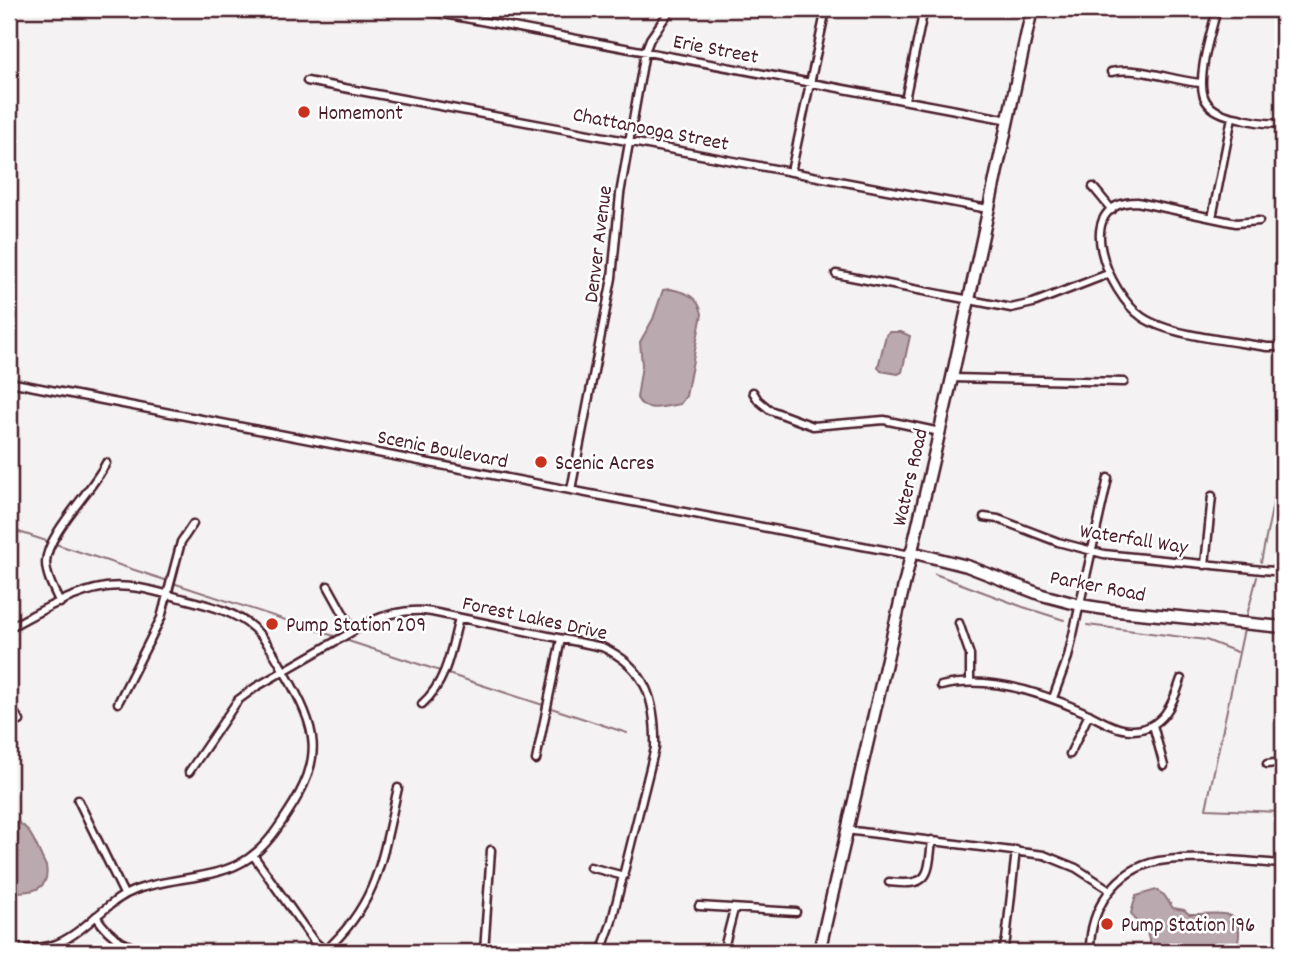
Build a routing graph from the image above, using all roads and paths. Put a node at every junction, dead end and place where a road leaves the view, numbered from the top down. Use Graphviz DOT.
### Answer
graph roads {
  1 [pos="417,9"];
  2 [pos="671,9"];
  3 [pos="826,9"];
  4 [pos="924,9"];
  5 [pos="1032,9"];
  6 [pos="1217,9"];
  7 [pos="645,52"];
  8 [pos="1111,72"];
  9 [pos="307,81"];
  10 [pos="810,83"];
  11 [pos="1202,83"];
  12 [pos="905,100"];
  13 [pos="1233,117"];
  14 [pos="1009,120"];
  15 [pos="1283,123"];
  16 [pos="630,142"];
  17 [pos="791,172"];
  18 [pos="1093,187"];
  19 [pos="988,209"];
  20 [pos="1112,210"];
  21 [pos="1212,218"];
  22 [pos="1259,221"];
  23 [pos="836,274"];
  24 [pos="1108,274"];
  25 [pos="969,300"];
  26 [pos="1283,347"];
  27 [pos="952,378"];
  28 [pos="9,382"];
  29 [pos="1124,382"];
  30 [pos="753,393"];
  31 [pos="940,432"];
  32 [pos="106,463"];
  33 [pos="1108,478"];
  34 [pos="571,490"];
  35 [pos="1212,496"];
  36 [pos="984,517"];
  37 [pos="194,524"];
  38 [pos="911,552"];
  39 [pos="1093,552"];
  40 [pos="1205,565"];
  41 [pos="1283,572"];
  42 [pos="328,586"];
  43 [pos="167,595"];
  44 [pos="60,603"];
  45 [pos="1080,606"];
  46 [pos="459,618"];
  47 [pos="959,623"];
  48 [pos="1283,627"];
  49 [pos="9,628"];
  50 [pos="353,631"];
  51 [pos="561,639"];
  52 [pos="284,671"];
  53 [pos="1181,679"];
  54 [pos="970,682"];
  55 [pos="941,686"];
  56 [pos="1053,698"];
  57 [pos="118,703"];
  58 [pos="422,704"];
  59 [pos="9,705"];
  60 [pos="1089,714"];
  61 [pos="20,722"];
  62 [pos="1153,725"];
  63 [pos="1070,754"];
  64 [pos="536,760"];
  65 [pos="1283,762"];
  66 [pos="1267,764"];
  67 [pos="1164,766"];
  68 [pos="188,772"];
  69 [pos="398,788"];
  70 [pos="78,800"];
  71 [pos="846,830"];
  72 [pos="932,840"];
  73 [pos="491,850"];
  74 [pos="1016,850"];
  75 [pos="253,855"];
  76 [pos="1283,864"];
  77 [pos="590,867"];
  78 [pos="624,876"];
  79 [pos="888,882"];
  80 [pos="1110,890"];
  81 [pos="124,894"];
  82 [pos="699,906"];
  83 [pos="734,909"];
  84 [pos="796,912"];
  85 [pos="96,916"];
  86 [pos="9,948"];
  87 [pos="158,952"];
  88 [pos="326,952"];
  89 [pos="484,952"];
  90 [pos="601,952"];
  91 [pos="723,952"];
  92 [pos="819,952"];
  93 [pos="1002,952"];
  94 [pos="1090,952"];
  1 -- 7 [label="street, Erie Street"];
  2 -- 7 [label="street, Denver Avenue"];
  3 -- 10 [label="street"];
  4 -- 12 [label="street"];
  5 -- 14 [label="street, Waters Road"];
  6 -- 11 [label="street"];
  7 -- 10 [label="street, Erie Street"];
  7 -- 16 [label="street, Denver Avenue"];
  8 -- 11 [label="street"];
  9 -- 16 [label="street, Chattanooga Street"];
  10 -- 12 [label="street, Erie Street"];
  10 -- 17 [label="street"];
  11 -- 13 [label="street"];
  12 -- 14 [label="street, Erie Street"];
  13 -- 15 [label="street"];
  13 -- 21 [label="street"];
  14 -- 19 [label="street, Waters Road"];
  16 -- 17 [label="street, Chattanooga Street"];
  16 -- 34 [label="street, Denver Avenue"];
  17 -- 19 [label="street, Chattanooga Street"];
  18 -- 20 [label="street"];
  19 -- 25 [label="street, Waters Road"];
  20 -- 21 [label="street"];
  20 -- 24 [label="street"];
  21 -- 22 [label="street"];
  23 -- 25 [label="street"];
  24 -- 25 [label="street"];
  24 -- 26 [label="street"];
  25 -- 27 [label="street, Waters Road"];
  27 -- 29 [label="street"];
  27 -- 31 [label="street, Waters Road"];
  28 -- 34 [label="street, Scenic Boulevard"];
  30 -- 31 [label="street"];
  31 -- 38 [label="street, Waters Road"];
  32 -- 44 [label="street"];
  33 -- 39 [label="street"];
  34 -- 38 [label="street, Scenic Boulevard"];
  35 -- 40 [label="street"];
  36 -- 39 [label="street, Waterfall Way"];
  37 -- 43 [label="street"];
  38 -- 45 [label="street, Parker Road"];
  38 -- 71 [label="street, Waters Road"];
  39 -- 40 [label="street, Waterfall Way"];
  39 -- 45 [label="street"];
  40 -- 41 [label="street, Waterfall Way"];
  42 -- 50 [label="street"];
  43 -- 44 [label="street"];
  43 -- 52 [label="street"];
  43 -- 57 [label="street"];
  44 -- 49 [label="street"];
  45 -- 48 [label="street, Parker Road"];
  45 -- 56 [label="street"];
  46 -- 50 [label="street, Forest Lakes Drive"];
  46 -- 51 [label="street, Forest Lakes Drive"];
  46 -- 58 [label="street"];
  47 -- 54 [label="street"];
  50 -- 52 [label="street, Forest Lakes Drive"];
  51 -- 64 [label="street"];
  51 -- 78 [label="street, Forest Lakes Drive"];
  52 -- 68 [label="street, Forest Lakes Drive"];
  52 -- 75 [label="street"];
  53 -- 62 [label="street"];
  54 -- 55 [label="street"];
  54 -- 56 [label="street"];
  56 -- 60 [label="street"];
  59 -- 61 [label="street"];
  60 -- 62 [label="street"];
  60 -- 63 [label="street"];
  62 -- 67 [label="street"];
  65 -- 66 [label="street"];
  69 -- 88 [label="street"];
  70 -- 81 [label="street"];
  71 -- 72 [label="street"];
  71 -- 92 [label="street, Waters Road"];
  72 -- 74 [label="street"];
  72 -- 79 [label="street"];
  73 -- 89 [label="street"];
  74 -- 80 [label="street"];
  74 -- 93 [label="street"];
  75 -- 81 [label="street"];
  75 -- 88 [label="street"];
  76 -- 80 [label="street"];
  77 -- 78 [label="street"];
  78 -- 90 [label="street, Forest Lakes Drive"];
  80 -- 94 [label="street"];
  81 -- 85 [label="street"];
  82 -- 83 [label="street"];
  83 -- 84 [label="street"];
  83 -- 91 [label="street"];
  85 -- 86 [label="street"];
  85 -- 87 [label="street"];
}
